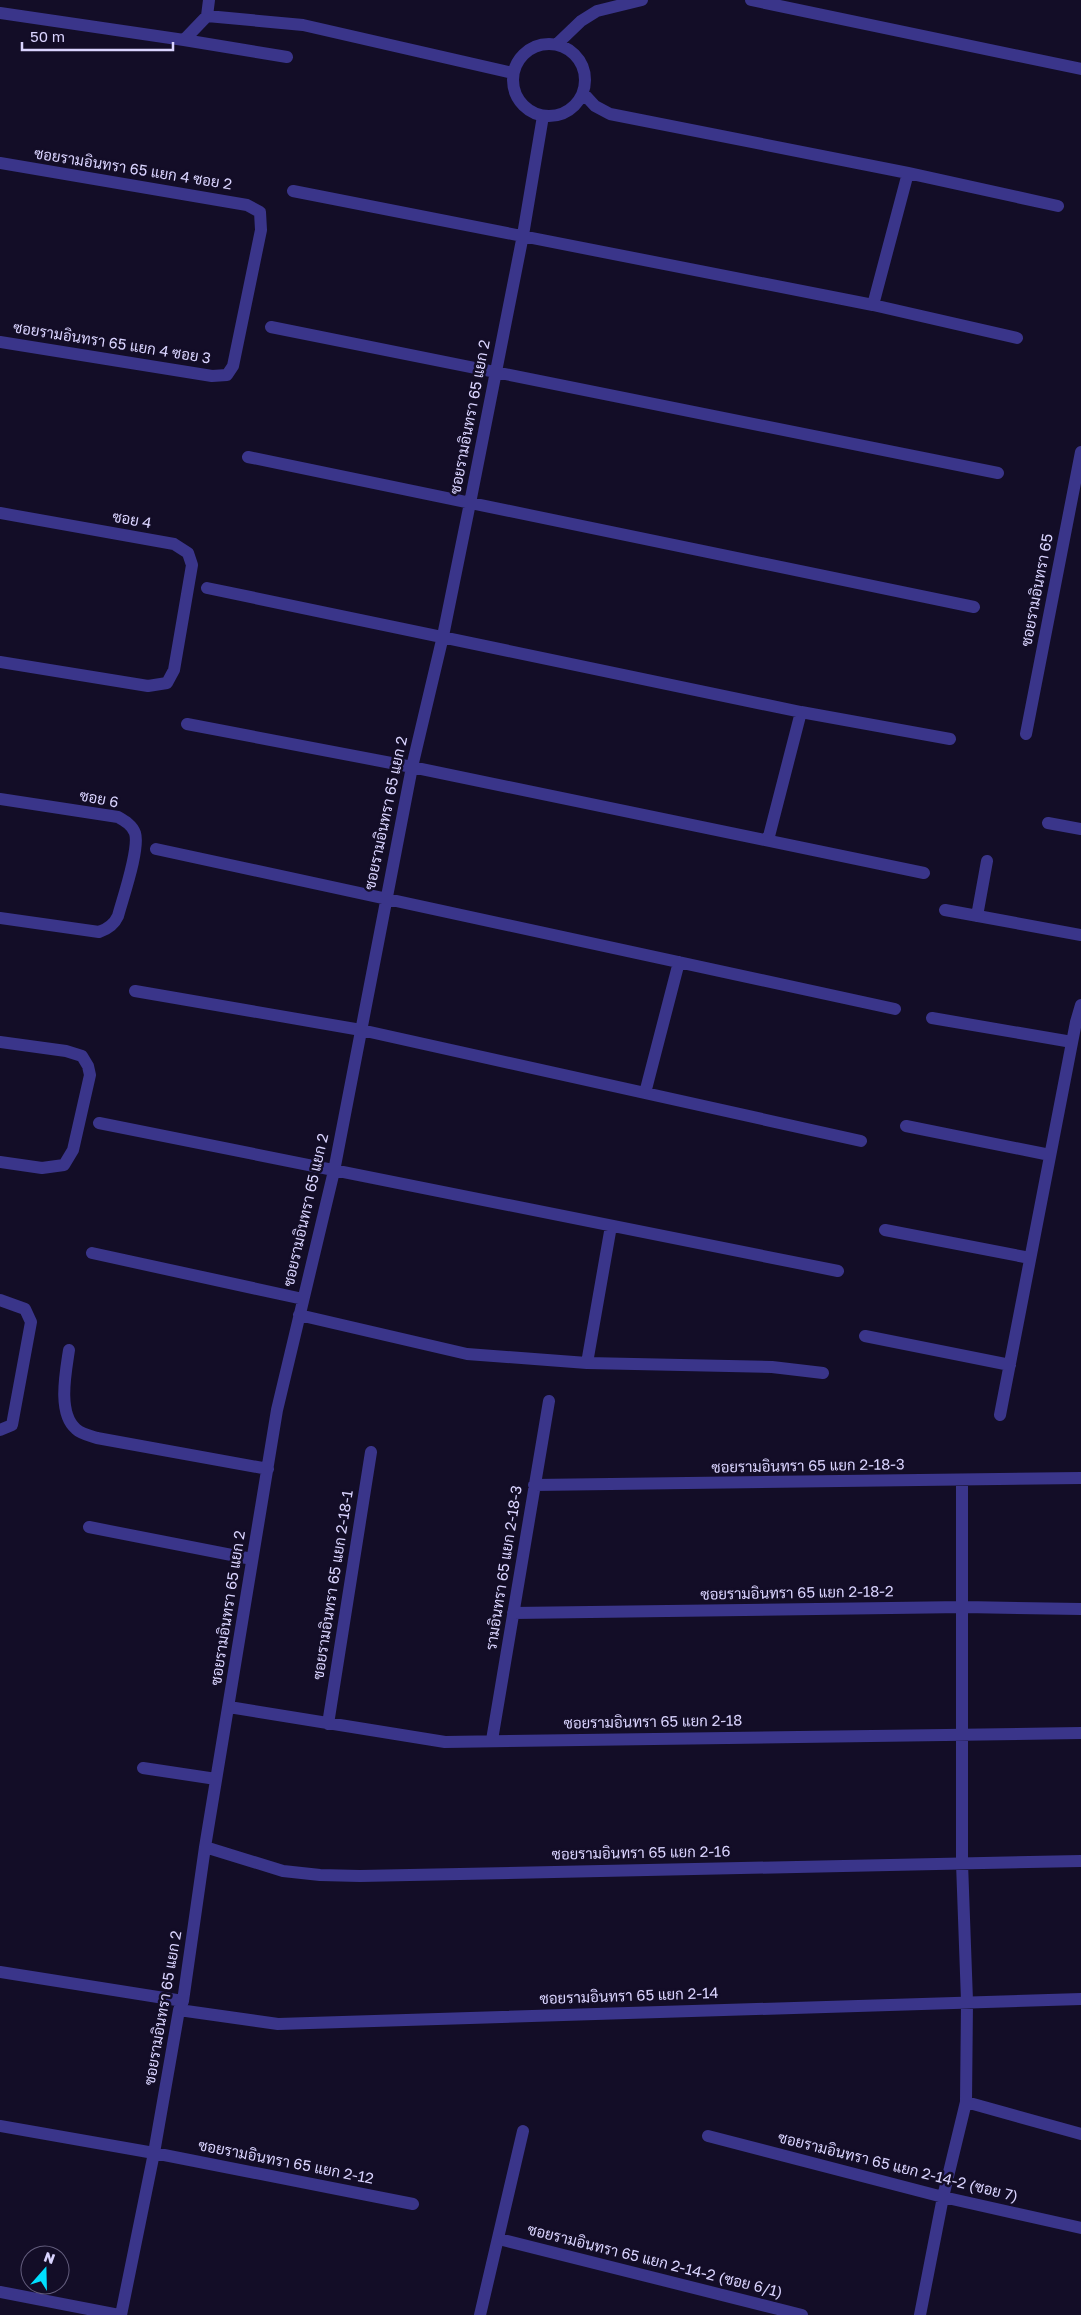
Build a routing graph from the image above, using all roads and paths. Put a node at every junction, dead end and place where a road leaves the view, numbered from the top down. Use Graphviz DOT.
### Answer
graph roads {
  1 [pos="209,0"];
  2 [pos="642,0"];
  3 [pos="752,0"];
  4 [pos="0,13"];
  5 [pos="207,16"];
  6 [pos="184,40"];
  7 [pos="557,44"];
  8 [pos="286,57"];
  9 [pos="1081,69"];
  10 [pos="513,73"];
  11 [pos="583,93"];
  12 [pos="543,116"];
  13 [pos="0,163"];
  14 [pos="908,173"];
  15 [pos="293,191"];
  16 [pos="1058,206"];
  17 [pos="523,236"];
  18 [pos="247,297"];
  19 [pos="873,305"];
  20 [pos="271,327"];
  21 [pos="1017,338"];
  22 [pos="0,342"];
  23 [pos="496,370"];
  24 [pos="1081,452"];
  25 [pos="248,456"];
  26 [pos="998,473"];
  27 [pos="470,502"];
  28 [pos="0,513"];
  29 [pos="207,588"];
  30 [pos="974,607"];
  31 [pos="443,636"];
  32 [pos="0,662"];
  33 [pos="801,712"];
  34 [pos="187,724"];
  35 [pos="1026,734"];
  36 [pos="950,739"];
  37 [pos="412,766"];
  38 [pos="0,799"];
  39 [pos="1048,823"];
  40 [pos="1081,829"];
  41 [pos="768,840"];
  42 [pos="156,849"];
  43 [pos="987,861"];
  44 [pos="924,874"];
  45 [pos="385,899"];
  46 [pos="946,910"];
  47 [pos="977,916"];
  48 [pos="0,918"];
  49 [pos="1081,936"];
  50 [pos="679,962"];
  51 [pos="135,991"];
  52 [pos="1081,1005"];
  53 [pos="894,1009"];
  54 [pos="932,1018"];
  55 [pos="361,1030"];
  56 [pos="0,1042"];
  57 [pos="1072,1042"];
  58 [pos="646,1093"];
  59 [pos="100,1123"];
  60 [pos="906,1126"];
  61 [pos="861,1141"];
  62 [pos="1050,1154"];
  63 [pos="0,1162"];
  64 [pos="334,1171"];
  65 [pos="611,1226"];
  66 [pos="885,1230"];
  67 [pos="92,1253"];
  68 [pos="1030,1258"];
  69 [pos="838,1271"];
  70 [pos="303,1299"];
  71 [pos="0,1300"];
  72 [pos="299,1315"];
  73 [pos="865,1336"];
  74 [pos="69,1350"];
  75 [pos="587,1363"];
  76 [pos="1010,1365"];
  77 [pos="823,1373"];
  78 [pos="549,1401"];
  79 [pos="1000,1415"];
  80 [pos="0,1430"];
  81 [pos="371,1452"];
  82 [pos="268,1469"];
  83 [pos="1081,1478"];
  84 [pos="962,1480"];
  85 [pos="534,1484"];
  86 [pos="89,1527"];
  87 [pos="252,1559"];
  88 [pos="964,1607"];
  89 [pos="1081,1609"];
  90 [pos="513,1613"];
  91 [pos="229,1707"];
  92 [pos="328,1724"];
  93 [pos="1081,1733"];
  94 [pos="962,1735"];
  95 [pos="492,1740"];
  96 [pos="143,1768"];
  97 [pos="216,1779"];
  98 [pos="205,1847"];
  99 [pos="1081,1861"];
  100 [pos="962,1863"];
  101 [pos="0,1972"];
  102 [pos="1081,1999"];
  103 [pos="967,2001"];
  104 [pos="181,2006"];
  105 [pos="966,2102"];
  106 [pos="0,2126"];
  107 [pos="523,2131"];
  108 [pos="1081,2134"];
  109 [pos="708,2136"];
  110 [pos="154,2153"];
  111 [pos="943,2197"];
  112 [pos="413,2204"];
  113 [pos="1081,2228"];
  114 [pos="499,2239"];
  115 [pos="0,2292"];
  116 [pos="120,2315"];
  117 [pos="480,2315"];
  118 [pos="802,2315"];
  119 [pos="920,2315"];
  1 -- 5 [label="street"];
  2 -- 7 [label="street"];
  3 -- 9 [label="street"];
  4 -- 6 [label="street"];
  5 -- 6 [label="street"];
  5 -- 10 [label="street"];
  6 -- 8 [label="street"];
  7 -- 10 [label="street"];
  7 -- 11 [label="street"];
  10 -- 12 [label="street"];
  11 -- 12 [label="street"];
  11 -- 14 [label="street"];
  12 -- 17 [label="street, ซอยรามอินทรา 65 แยก 2"];
  13 -- 18 [label="street, ซอยรามอินทรา 65 แยก 4 ซอย 2"];
  14 -- 16 [label="street"];
  14 -- 19 [label="street"];
  15 -- 17 [label="street"];
  17 -- 19 [label="street"];
  17 -- 23 [label="street, ซอยรามอินทรา 65 แยก 2"];
  18 -- 22 [label="street, ซอยรามอินทรา 65 แยก 4 ซอย 3"];
  19 -- 21 [label="street"];
  20 -- 23 [label="street"];
  23 -- 26 [label="street"];
  23 -- 27 [label="street, ซอยรามอินทรา 65 แยก 2"];
  24 -- 35 [label="street, ซอยรามอินทรา 65"];
  25 -- 27 [label="street"];
  27 -- 30 [label="street"];
  27 -- 31 [label="street, ซอยรามอินทรา 65 แยก 2"];
  28 -- 32 [label="street, ซอย 4"];
  29 -- 31 [label="street"];
  31 -- 33 [label="street"];
  31 -- 37 [label="street, ซอยรามอินทรา 65 แยก 2"];
  33 -- 36 [label="street"];
  33 -- 41 [label="street"];
  34 -- 37 [label="street"];
  37 -- 41 [label="street"];
  37 -- 45 [label="street, ซอยรามอินทรา 65 แยก 2"];
  38 -- 48 [label="street, ซอย 6"];
  39 -- 40 [label="street"];
  41 -- 44 [label="street"];
  42 -- 45 [label="street"];
  43 -- 47 [label="street"];
  45 -- 50 [label="street"];
  45 -- 55 [label="street, ซอยรามอินทรา 65 แยก 2"];
  46 -- 47 [label="street"];
  47 -- 49 [label="street"];
  50 -- 53 [label="street"];
  50 -- 58 [label="street"];
  51 -- 55 [label="street"];
  52 -- 57 [label="street"];
  54 -- 57 [label="street"];
  55 -- 58 [label="street"];
  55 -- 64 [label="street, ซอยรามอินทรา 65 แยก 2"];
  56 -- 63 [label="street"];
  57 -- 62 [label="street"];
  58 -- 61 [label="street"];
  59 -- 64 [label="street"];
  60 -- 62 [label="street"];
  62 -- 68 [label="street"];
  64 -- 65 [label="street"];
  64 -- 70 [label="street, ซอยรามอินทรา 65 แยก 2"];
  65 -- 69 [label="street"];
  65 -- 75 [label="street"];
  66 -- 68 [label="street"];
  67 -- 70 [label="street"];
  68 -- 76 [label="street"];
  70 -- 72 [label="street, ซอยรามอินทรา 65 แยก 2"];
  71 -- 80 [label="street"];
  72 -- 75 [label="street"];
  72 -- 82 [label="street, ซอยรามอินทรา 65 แยก 2"];
  73 -- 76 [label="street"];
  74 -- 82 [label="street"];
  75 -- 77 [label="street"];
  76 -- 79 [label="street"];
  78 -- 85 [label="street, รามอินทรา 65 แยก 2-18-3"];
  81 -- 92 [label="street, ซอยรามอินทรา 65 แยก 2-18-1"];
  82 -- 87 [label="street, ซอยรามอินทรา 65 แยก 2"];
  83 -- 84 [label="street, ซอยรามอินทรา 65 แยก 2-18-3"];
  84 -- 85 [label="street, ซอยรามอินทรา 65 แยก 2-18-3"];
  84 -- 88 [label="street"];
  85 -- 90 [label="street, รามอินทรา 65 แยก 2-18-3"];
  86 -- 87 [label="street"];
  87 -- 91 [label="street, ซอยรามอินทรา 65 แยก 2"];
  88 -- 89 [label="street, ซอยรามอินทรา 65 แยก 2-18-2"];
  88 -- 90 [label="street, ซอยรามอินทรา 65 แยก 2-18-2"];
  88 -- 94 [label="street"];
  90 -- 95 [label="street, รามอินทรา 65 แยก 2-18-3"];
  91 -- 92 [label="street, ซอยรามอินทรา 65 แยก 2-18"];
  91 -- 97 [label="street, ซอยรามอินทรา 65 แยก 2"];
  92 -- 95 [label="street, ซอยรามอินทรา 65 แยก 2-18"];
  93 -- 94 [label="street, ซอยรามอินทรา 65 แยก 2-18"];
  94 -- 95 [label="street, ซอยรามอินทรา 65 แยก 2-18"];
  94 -- 100 [label="street"];
  96 -- 97 [label="street"];
  97 -- 98 [label="street, ซอยรามอินทรา 65 แยก 2"];
  98 -- 100 [label="street, ซอยรามอินทรา 65 แยก 2-16"];
  98 -- 104 [label="street, ซอยรามอินทรา 65 แยก 2"];
  99 -- 100 [label="street, ซอยรามอินทรา 65 แยก 2-16"];
  100 -- 103 [label="street"];
  101 -- 104 [label="street, ซอยรามอินทรา 65 แยก 2-14"];
  102 -- 103 [label="street, ซอยรามอินทรา 65 แยก 2-14"];
  103 -- 104 [label="street, ซอยรามอินทรา 65 แยก 2-14"];
  103 -- 105 [label="street"];
  104 -- 110 [label="street, ซอยรามอินทรา 65 แยก 2"];
  105 -- 108 [label="street"];
  105 -- 111 [label="street"];
  106 -- 110 [label="street, ซอยรามอินทรา 65 แยก 2-12"];
  107 -- 114 [label="street"];
  109 -- 111 [label="street, ซอยรามอินทรา 65 แยก 2-14-2 (ซอย 7)"];
  110 -- 112 [label="street, ซอยรามอินทรา 65 แยก 2-12"];
  110 -- 116 [label="street, ซอยรามอินทรา 65 แยก 2"];
  111 -- 113 [label="street, ซอยรามอินทรา 65 แยก 2-14-2 (ซอย 7)"];
  111 -- 119 [label="street"];
  114 -- 117 [label="street"];
  114 -- 118 [label="street, ซอยรามอินทรา 65 แยก 2-14-2 (ซอย 6/1)"];
  115 -- 116 [label="street"];
}
